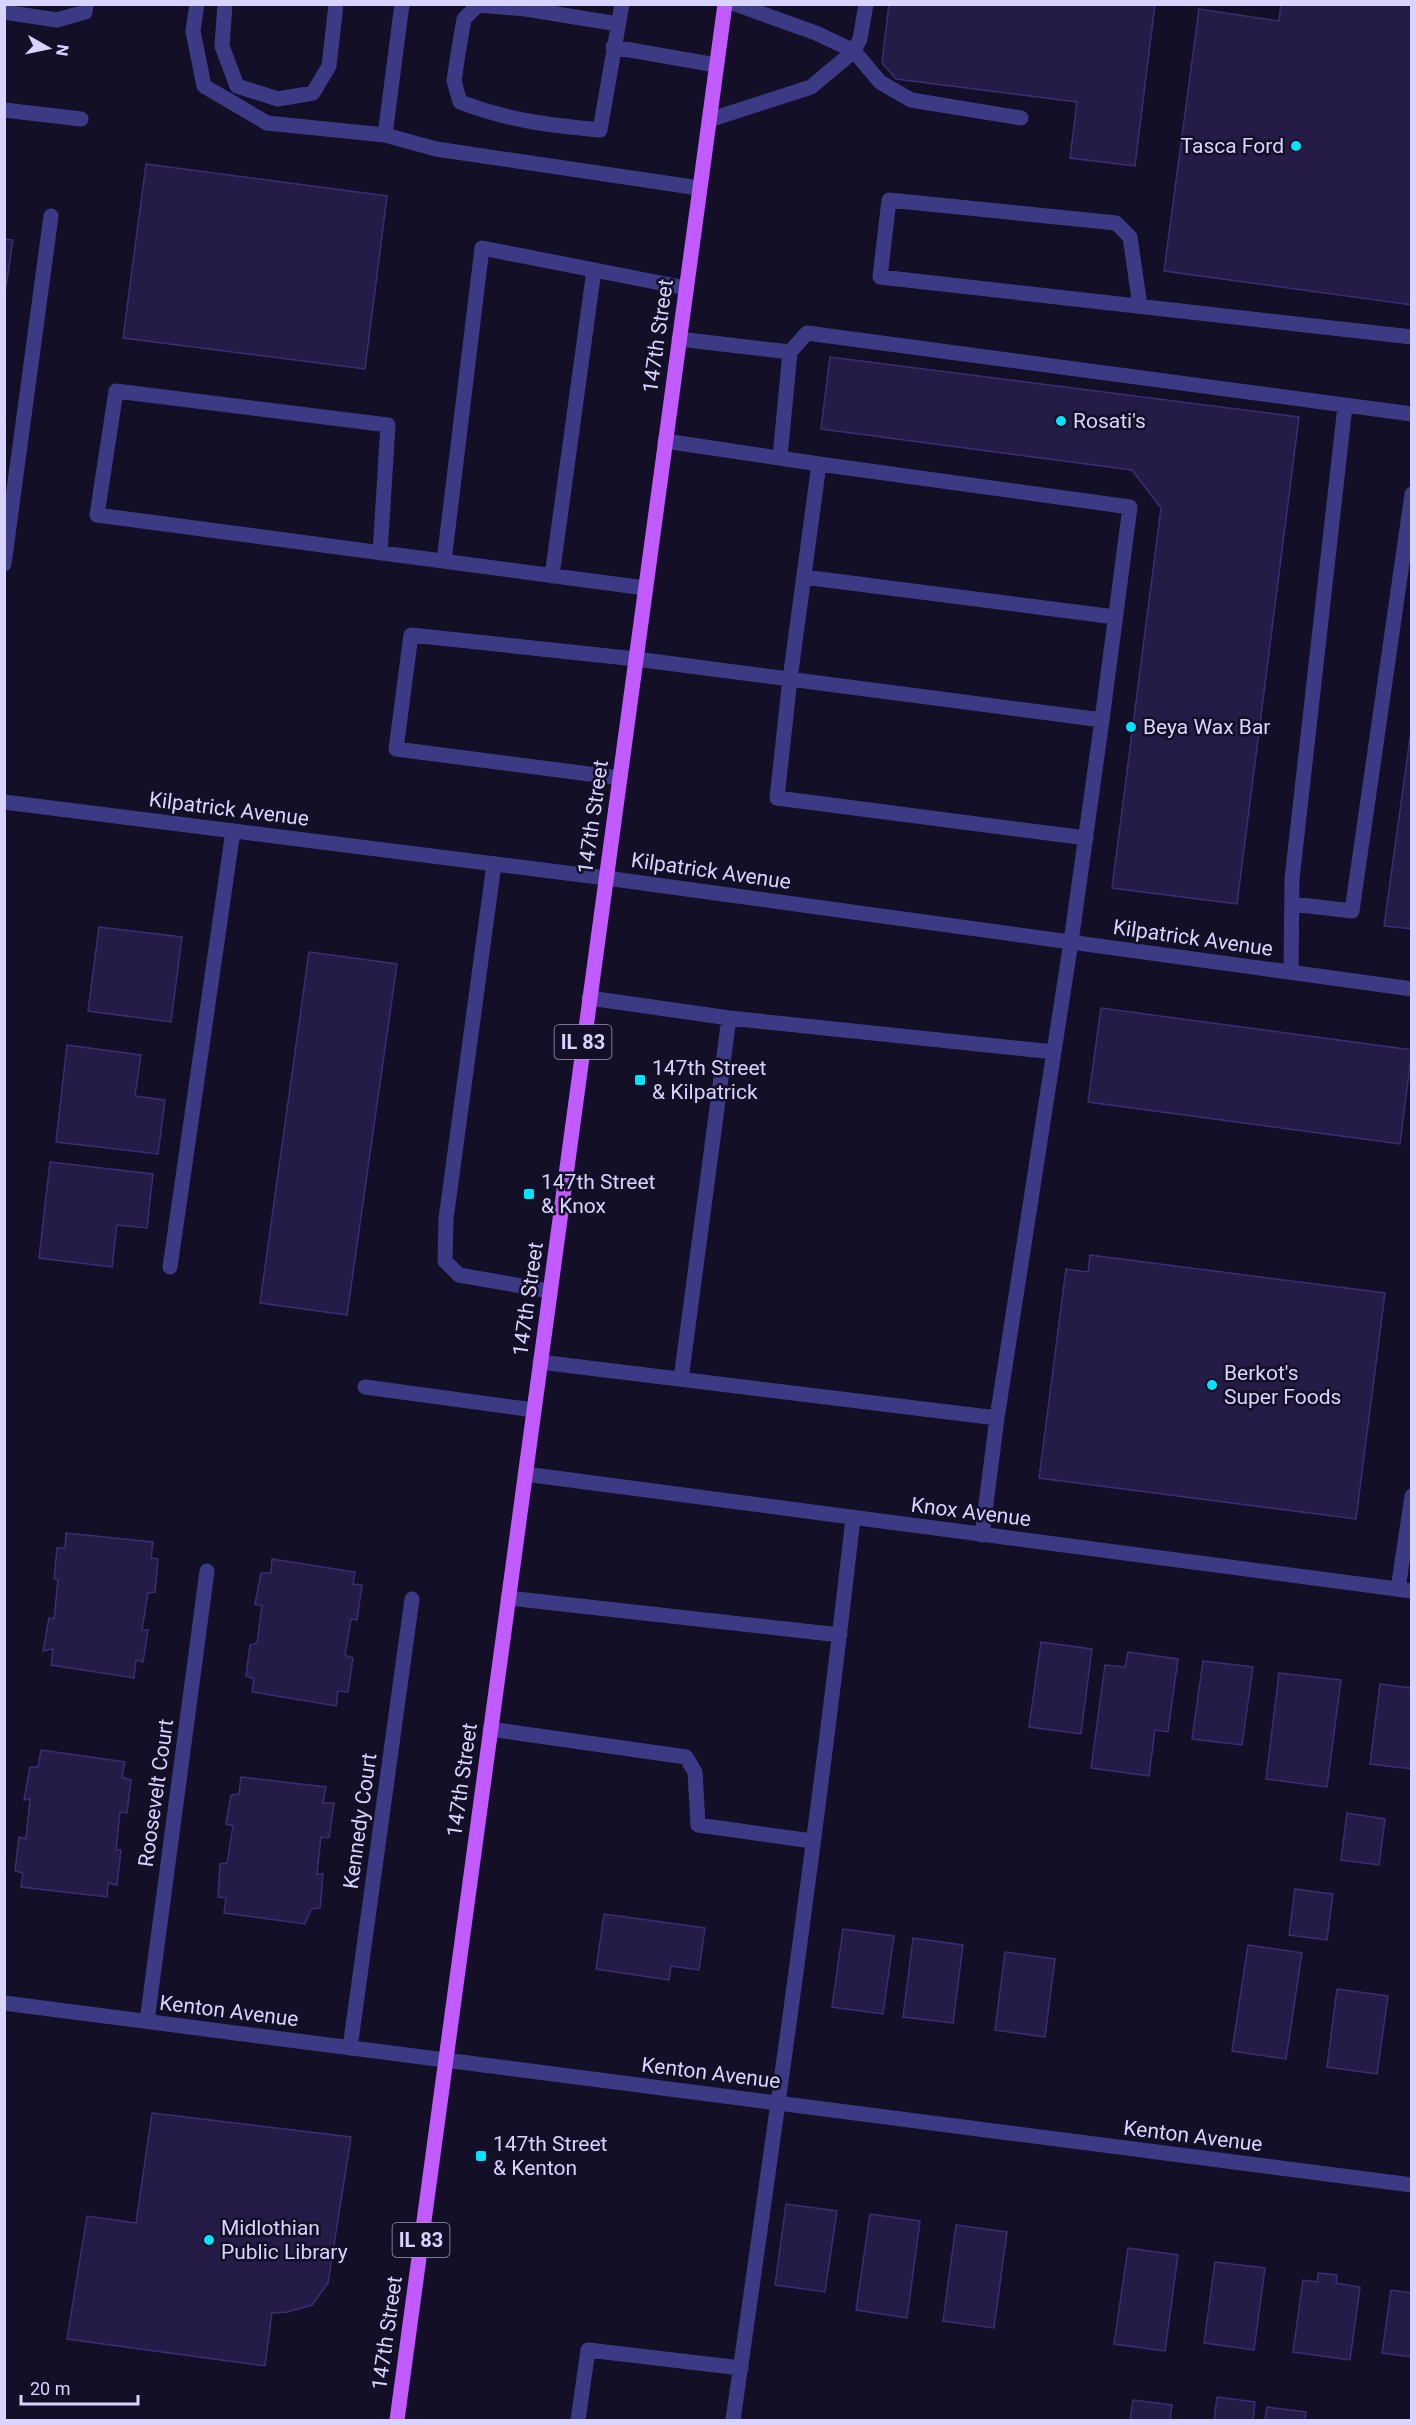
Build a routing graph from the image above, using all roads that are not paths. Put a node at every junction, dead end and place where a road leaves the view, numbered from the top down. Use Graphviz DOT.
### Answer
graph roads {
  1 [pos="197,4"];
  2 [pos="225,4"];
  3 [pos="336,4"];
  4 [pos="402,4"];
  5 [pos="622,4"];
  6 [pos="724,4"];
  7 [pos="735,4"];
  8 [pos="866,4"];
  9 [pos="86,8"];
  10 [pos="4,12"];
  11 [pos="618,24"];
  12 [pos="613,47"];
  13 [pos="854,51"];
  14 [pos="716,65"];
  15 [pos="4,110"];
  16 [pos="1021,117"];
  17 [pos="81,119"];
  18 [pos="709,120"];
  19 [pos="385,135"];
  20 [pos="699,188"];
  21 [pos="51,216"];
  22 [pos="594,270"];
  23 [pos="686,288"];
  24 [pos="1140,306"];
  25 [pos="1412,337"];
  26 [pos="679,339"];
  27 [pos="790,352"];
  28 [pos="1345,405"];
  29 [pos="1412,414"];
  30 [pos="665,441"];
  31 [pos="780,457"];
  32 [pos="819,464"];
  33 [pos="10,478"];
  34 [pos="1412,494"];
  35 [pos="380,553"];
  36 [pos="444,561"];
  37 [pos="4,564"];
  38 [pos="552,576"];
  39 [pos="804,577"];
  40 [pos="645,588"];
  41 [pos="1115,617"];
  42 [pos="636,659"];
  43 [pos="790,679"];
  44 [pos="1102,720"];
  45 [pos="620,778"];
  46 [pos="4,802"];
  47 [pos="233,831"];
  48 [pos="1086,838"];
  49 [pos="494,864"];
  50 [pos="606,878"];
  51 [pos="1292,904"];
  52 [pos="1071,942"];
  53 [pos="1291,972"];
  54 [pos="1412,989"];
  55 [pos="589,998"];
  56 [pos="729,1018"];
  57 [pos="1054,1053"];
  58 [pos="171,1267"];
  59 [pos="550,1291"];
  60 [pos="540,1362"];
  61 [pos="681,1379"];
  62 [pos="365,1387"];
  63 [pos="534,1410"];
  64 [pos="997,1418"];
  65 [pos="525,1474"];
  66 [pos="1412,1496"];
  67 [pos="853,1518"];
  68 [pos="982,1535"];
  69 [pos="207,1571"];
  70 [pos="1405,1590"];
  71 [pos="508,1598"];
  72 [pos="412,1599"];
  73 [pos="840,1635"];
  74 [pos="490,1729"];
  75 [pos="812,1841"];
  76 [pos="4,2003"];
  77 [pos="147,2021"];
  78 [pos="350,2048"];
  79 [pos="445,2060"];
  80 [pos="778,2103"];
  81 [pos="1412,2185"];
  82 [pos="741,2368"];
  83 [pos="397,2421"];
  84 [pos="578,2421"];
  85 [pos="733,2421"];
  1 -- 19 [label="street"];
  2 -- 3 [label="street"];
  4 -- 19 [label="street"];
  5 -- 11 [label="street"];
  6 -- 14 [label="main road, 147th Street / IL 83"];
  7 -- 13 [label="street"];
  8 -- 13 [label="street"];
  9 -- 10 [label="street"];
  11 -- 12 [label="street"];
  11 -- 12 [label="street"];
  12 -- 14 [label="street"];
  13 -- 16 [label="street"];
  13 -- 18 [label="street"];
  14 -- 18 [label="main road, 147th Street / IL 83"];
  15 -- 17 [label="street"];
  18 -- 20 [label="main road, 147th Street / IL 83"];
  19 -- 20 [label="street"];
  20 -- 23 [label="main road, 147th Street / IL 83"];
  21 -- 33 [label="street"];
  22 -- 23 [label="street"];
  22 -- 36 [label="street"];
  22 -- 38 [label="street"];
  23 -- 26 [label="main road, 147th Street / IL 83"];
  24 -- 24 [label="street"];
  24 -- 25 [label="street"];
  26 -- 27 [label="street"];
  26 -- 30 [label="main road, 147th Street / IL 83"];
  27 -- 28 [label="street"];
  27 -- 31 [label="street"];
  28 -- 29 [label="street"];
  28 -- 51 [label="street"];
  30 -- 31 [label="street"];
  30 -- 40 [label="main road, 147th Street / IL 83"];
  31 -- 32 [label="street"];
  32 -- 39 [label="street"];
  32 -- 41 [label="street"];
  33 -- 37 [label="street"];
  34 -- 51 [label="street"];
  35 -- 35 [label="street"];
  35 -- 36 [label="street"];
  36 -- 38 [label="street"];
  38 -- 40 [label="street"];
  39 -- 41 [label="street"];
  39 -- 43 [label="street"];
  40 -- 42 [label="main road, 147th Street / IL 83"];
  41 -- 44 [label="street"];
  42 -- 43 [label="street"];
  42 -- 45 [label="main road, 147th Street / IL 83"];
  42 -- 45 [label="street"];
  43 -- 44 [label="street"];
  43 -- 48 [label="street"];
  44 -- 48 [label="street"];
  45 -- 50 [label="main road, 147th Street / IL 83"];
  46 -- 47 [label="street, Kilpatrick Avenue"];
  47 -- 49 [label="street, Kilpatrick Avenue"];
  47 -- 58 [label="street"];
  48 -- 52 [label="street"];
  49 -- 50 [label="street, Kilpatrick Avenue"];
  49 -- 59 [label="street"];
  50 -- 52 [label="street, Kilpatrick Avenue"];
  50 -- 55 [label="main road, 147th Street / IL 83"];
  51 -- 53 [label="street"];
  52 -- 53 [label="street, Kilpatrick Avenue"];
  52 -- 57 [label="street"];
  53 -- 54 [label="street, Kilpatrick Avenue"];
  55 -- 56 [label="street"];
  55 -- 59 [label="main road, 147th Street / IL 83"];
  56 -- 57 [label="street"];
  56 -- 61 [label="street"];
  57 -- 64 [label="street"];
  59 -- 60 [label="main road, 147th Street / IL 83"];
  60 -- 61 [label="street"];
  60 -- 63 [label="main road, 147th Street / IL 83"];
  61 -- 64 [label="street"];
  62 -- 63 [label="street"];
  63 -- 65 [label="main road, 147th Street / IL 83"];
  64 -- 68 [label="street"];
  65 -- 67 [label="street, Knox Avenue"];
  65 -- 71 [label="main road, 147th Street / IL 83"];
  66 -- 70 [label="street"];
  67 -- 68 [label="street, Knox Avenue"];
  67 -- 73 [label="street"];
  68 -- 70 [label="street, Knox Avenue"];
  69 -- 77 [label="street, Roosevelt Court"];
  71 -- 73 [label="street"];
  71 -- 74 [label="main road, 147th Street / IL 83"];
  72 -- 78 [label="street, Kennedy Court"];
  73 -- 75 [label="street"];
  74 -- 75 [label="street"];
  74 -- 79 [label="main road, 147th Street / IL 83"];
  75 -- 80 [label="street"];
  76 -- 77 [label="street, Kenton Avenue"];
  77 -- 78 [label="street, Kenton Avenue"];
  78 -- 79 [label="street, Kenton Avenue"];
  79 -- 80 [label="street, Kenton Avenue"];
  79 -- 83 [label="main road, 147th Street / IL 83"];
  80 -- 81 [label="street, Kenton Avenue"];
  80 -- 82 [label="street"];
  82 -- 84 [label="street"];
  82 -- 85 [label="street"];
}
